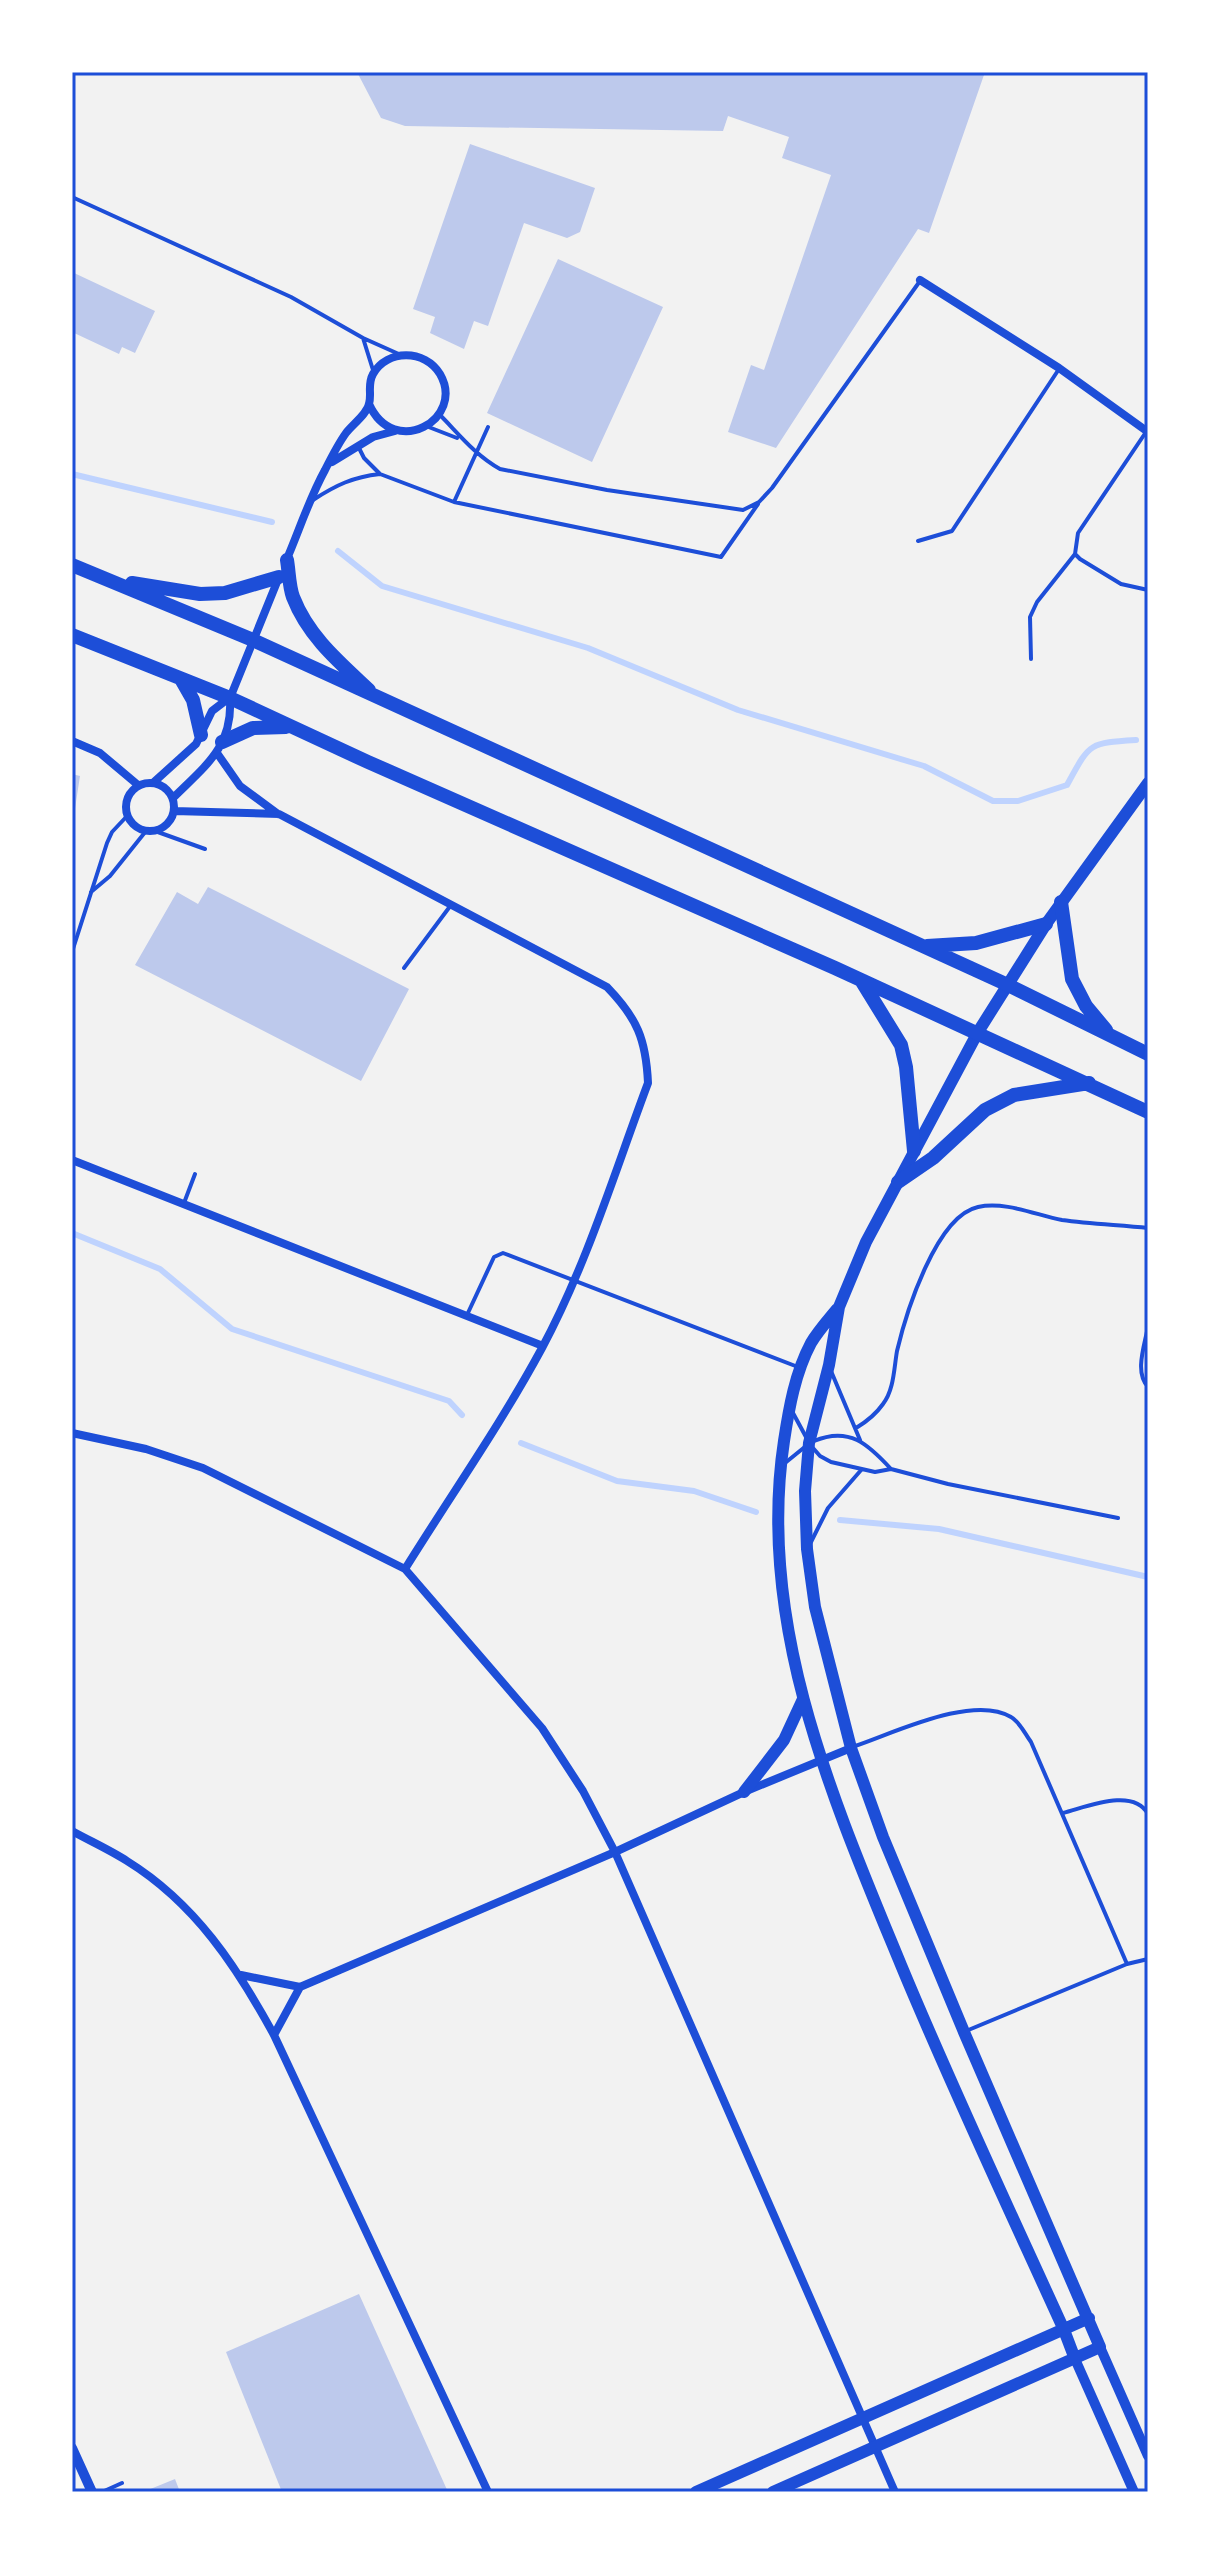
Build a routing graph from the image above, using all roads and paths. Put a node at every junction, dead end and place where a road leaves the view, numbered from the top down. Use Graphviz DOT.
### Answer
graph roads {
  1 [pos="72,197"];
  2 [pos="920,280"];
  3 [pos="363,338"];
  4 [pos="403,355"];
  5 [pos="1059,368"];
  6 [pos="374,373"];
  7 [pos="369,404"];
  8 [pos="439,414"];
  9 [pos="426,426"];
  10 [pos="488,427"];
  11 [pos="395,430"];
  12 [pos="1147,432"];
  13 [pos="460,438"];
  14 [pos="358,446"];
  15 [pos="328,465"];
  16 [pos="380,474"];
  17 [pos="312,501"];
  18 [pos="454,502"];
  19 [pos="759,502"];
  20 [pos="918,541"];
  21 [pos="1075,554"];
  22 [pos="287,560"];
  23 [pos="72,565"];
  24 [pos="279,577"];
  25 [pos="108,579"];
  26 [pos="1148,590"];
  27 [pos="72,635"];
  28 [pos="253,640"];
  29 [pos="1031,659"];
  30 [pos="181,679"];
  31 [pos="230,698"];
  32 [pos="381,701"];
  33 [pos="294,728"];
  34 [pos="201,735"];
  35 [pos="72,741"];
  36 [pos="220,748"];
  37 [pos="154,782"];
  38 [pos="1148,783"];
  39 [pos="138,785"];
  40 [pos="173,798"];
  41 [pos="174,811"];
  42 [pos="279,814"];
  43 [pos="128,815"];
  44 [pos="150,831"];
  45 [pos="205,849"];
  46 [pos="90,894"];
  47 [pos="1061,902"];
  48 [pos="451,905"];
  49 [pos="1046,924"];
  50 [pos="922,946"];
  51 [pos="72,952"];
  52 [pos="404,968"];
  53 [pos="861,980"];
  54 [pos="1008,985"];
  55 [pos="978,1032"];
  56 [pos="1111,1036"];
  57 [pos="1148,1054"];
  58 [pos="1089,1083"];
  59 [pos="1148,1112"];
  60 [pos="914,1151"];
  61 [pos="72,1160"];
  62 [pos="195,1174"];
  63 [pos="898,1182"];
  64 [pos="184,1203"];
  65 [pos="1148,1228"];
  66 [pos="574,1282"];
  67 [pos="839,1307"];
  68 [pos="467,1315"];
  69 [pos="1148,1326"];
  70 [pos="543,1346"];
  71 [pos="829,1365"];
  72 [pos="800,1368"];
  73 [pos="1148,1387"];
  74 [pos="789,1407"];
  75 [pos="856,1428"];
  76 [pos="72,1433"];
  77 [pos="860,1440"];
  78 [pos="809,1443"];
  79 [pos="780,1468"];
  80 [pos="862,1469"];
  81 [pos="891,1469"];
  82 [pos="1118,1518"];
  83 [pos="807,1549"];
  84 [pos="405,1569"];
  85 [pos="803,1699"];
  86 [pos="851,1748"];
  87 [pos="821,1760"];
  88 [pos="744,1792"];
  89 [pos="1063,1813"];
  90 [pos="1148,1814"];
  91 [pos="72,1831"];
  92 [pos="615,1852"];
  93 [pos="1148,1959"];
  94 [pos="1127,1964"];
  95 [pos="241,1975"];
  96 [pos="300,1987"];
  97 [pos="964,2032"];
  98 [pos="274,2035"];
  99 [pos="1089,2318"];
  100 [pos="1064,2330"];
  101 [pos="1100,2347"];
  102 [pos="1075,2359"];
  103 [pos="862,2418"];
  104 [pos="875,2447"];
  105 [pos="72,2448"];
  106 [pos="1148,2456"];
  107 [pos="122,2483"];
  108 [pos="92,2492"];
  109 [pos="102,2492"];
  110 [pos="488,2492"];
  111 [pos="696,2492"];
  112 [pos="773,2492"];
  113 [pos="895,2492"];
  114 [pos="1134,2492"];
  1 -- 3 [label="lane"];
  2 -- 5 [label="street"];
  2 -- 19 [label="lane"];
  3 -- 4 [label="lane"];
  3 -- 6 [label="lane"];
  4 -- 6 [label="street"];
  4 -- 8 [label="street"];
  5 -- 12 [label="street"];
  5 -- 20 [label="lane"];
  6 -- 7 [label="street"];
  7 -- 11 [label="street"];
  7 -- 15 [label="street"];
  8 -- 9 [label="street"];
  8 -- 13 [label="lane"];
  9 -- 11 [label="street"];
  9 -- 13 [label="lane"];
  10 -- 18 [label="lane"];
  11 -- 14 [label="street"];
  12 -- 21 [label="lane"];
  13 -- 19 [label="lane"];
  14 -- 15 [label="street"];
  14 -- 16 [label="lane"];
  15 -- 17 [label="street"];
  16 -- 17 [label="lane"];
  16 -- 18 [label="lane"];
  17 -- 22 [label="street"];
  18 -- 19 [label="lane"];
  21 -- 26 [label="lane"];
  21 -- 29 [label="lane"];
  22 -- 24 [label="street"];
  22 -- 32 [label="main road"];
  23 -- 25 [label="main road"];
  24 -- 25 [label="main road"];
  24 -- 28 [label="street"];
  25 -- 28 [label="main road"];
  27 -- 30 [label="main road"];
  28 -- 31 [label="street"];
  28 -- 32 [label="main road"];
  30 -- 31 [label="main road"];
  30 -- 34 [label="main road"];
  31 -- 33 [label="main road"];
  31 -- 34 [label="street"];
  31 -- 36 [label="street"];
  32 -- 50 [label="main road"];
  33 -- 36 [label="main road"];
  33 -- 53 [label="main road"];
  34 -- 37 [label="street"];
  35 -- 39 [label="street"];
  36 -- 40 [label="street"];
  36 -- 42 [label="street"];
  37 -- 39 [label="street"];
  37 -- 40 [label="street"];
  38 -- 47 [label="main road"];
  39 -- 43 [label="street"];
  40 -- 41 [label="street"];
  41 -- 42 [label="street"];
  41 -- 44 [label="street"];
  42 -- 48 [label="street"];
  43 -- 44 [label="street"];
  43 -- 46 [label="lane"];
  44 -- 45 [label="lane"];
  44 -- 46 [label="lane"];
  46 -- 51 [label="lane"];
  47 -- 49 [label="main road"];
  47 -- 56 [label="main road"];
  48 -- 52 [label="lane"];
  48 -- 66 [label="street"];
  49 -- 50 [label="main road"];
  49 -- 54 [label="main road"];
  50 -- 54 [label="main road"];
  53 -- 55 [label="main road"];
  53 -- 60 [label="main road"];
  54 -- 55 [label="main road"];
  54 -- 56 [label="main road"];
  55 -- 58 [label="main road"];
  55 -- 60 [label="main road"];
  56 -- 57 [label="main road"];
  58 -- 59 [label="main road"];
  58 -- 63 [label="main road"];
  60 -- 63 [label="main road"];
  61 -- 64 [label="street"];
  62 -- 64 [label="lane"];
  63 -- 67 [label="main road"];
  64 -- 68 [label="street"];
  65 -- 75 [label="lane"];
  66 -- 68 [label="lane"];
  66 -- 70 [label="street"];
  66 -- 72 [label="lane"];
  67 -- 71 [label="main road"];
  67 -- 72 [label="main road"];
  68 -- 70 [label="street"];
  69 -- 73 [label="lane"];
  70 -- 84 [label="street"];
  71 -- 75 [label="lane"];
  71 -- 78 [label="main road"];
  72 -- 74 [label="main road"];
  74 -- 78 [label="lane"];
  74 -- 79 [label="main road"];
  75 -- 77 [label="lane"];
  76 -- 84 [label="street"];
  77 -- 78 [label="lane"];
  77 -- 81 [label="lane"];
  78 -- 79 [label="lane"];
  78 -- 80 [label="lane"];
  78 -- 83 [label="main road"];
  79 -- 85 [label="main road"];
  80 -- 81 [label="lane"];
  80 -- 83 [label="lane"];
  81 -- 82 [label="lane"];
  83 -- 86 [label="main road"];
  84 -- 92 [label="street"];
  85 -- 87 [label="main road"];
  85 -- 88 [label="main road"];
  86 -- 87 [label="street"];
  86 -- 89 [label="lane"];
  86 -- 97 [label="main road"];
  87 -- 88 [label="street"];
  87 -- 100 [label="main road"];
  88 -- 92 [label="street"];
  89 -- 90 [label="lane"];
  89 -- 94 [label="lane"];
  91 -- 95 [label="street"];
  92 -- 96 [label="street"];
  92 -- 103 [label="street"];
  93 -- 94 [label="lane"];
  94 -- 97 [label="lane"];
  95 -- 96 [label="street"];
  95 -- 98 [label="street"];
  96 -- 98 [label="street"];
  97 -- 99 [label="main road"];
  98 -- 110 [label="street"];
  99 -- 100 [label="main road"];
  99 -- 101 [label="main road"];
  100 -- 102 [label="main road"];
  100 -- 103 [label="main road"];
  101 -- 102 [label="main road"];
  101 -- 106 [label="street"];
  102 -- 104 [label="main road"];
  102 -- 114 [label="street"];
  103 -- 104 [label="street"];
  103 -- 111 [label="main road"];
  104 -- 112 [label="main road"];
  104 -- 113 [label="street"];
  105 -- 108 [label="street"];
  107 -- 109 [label="lane"];
}
